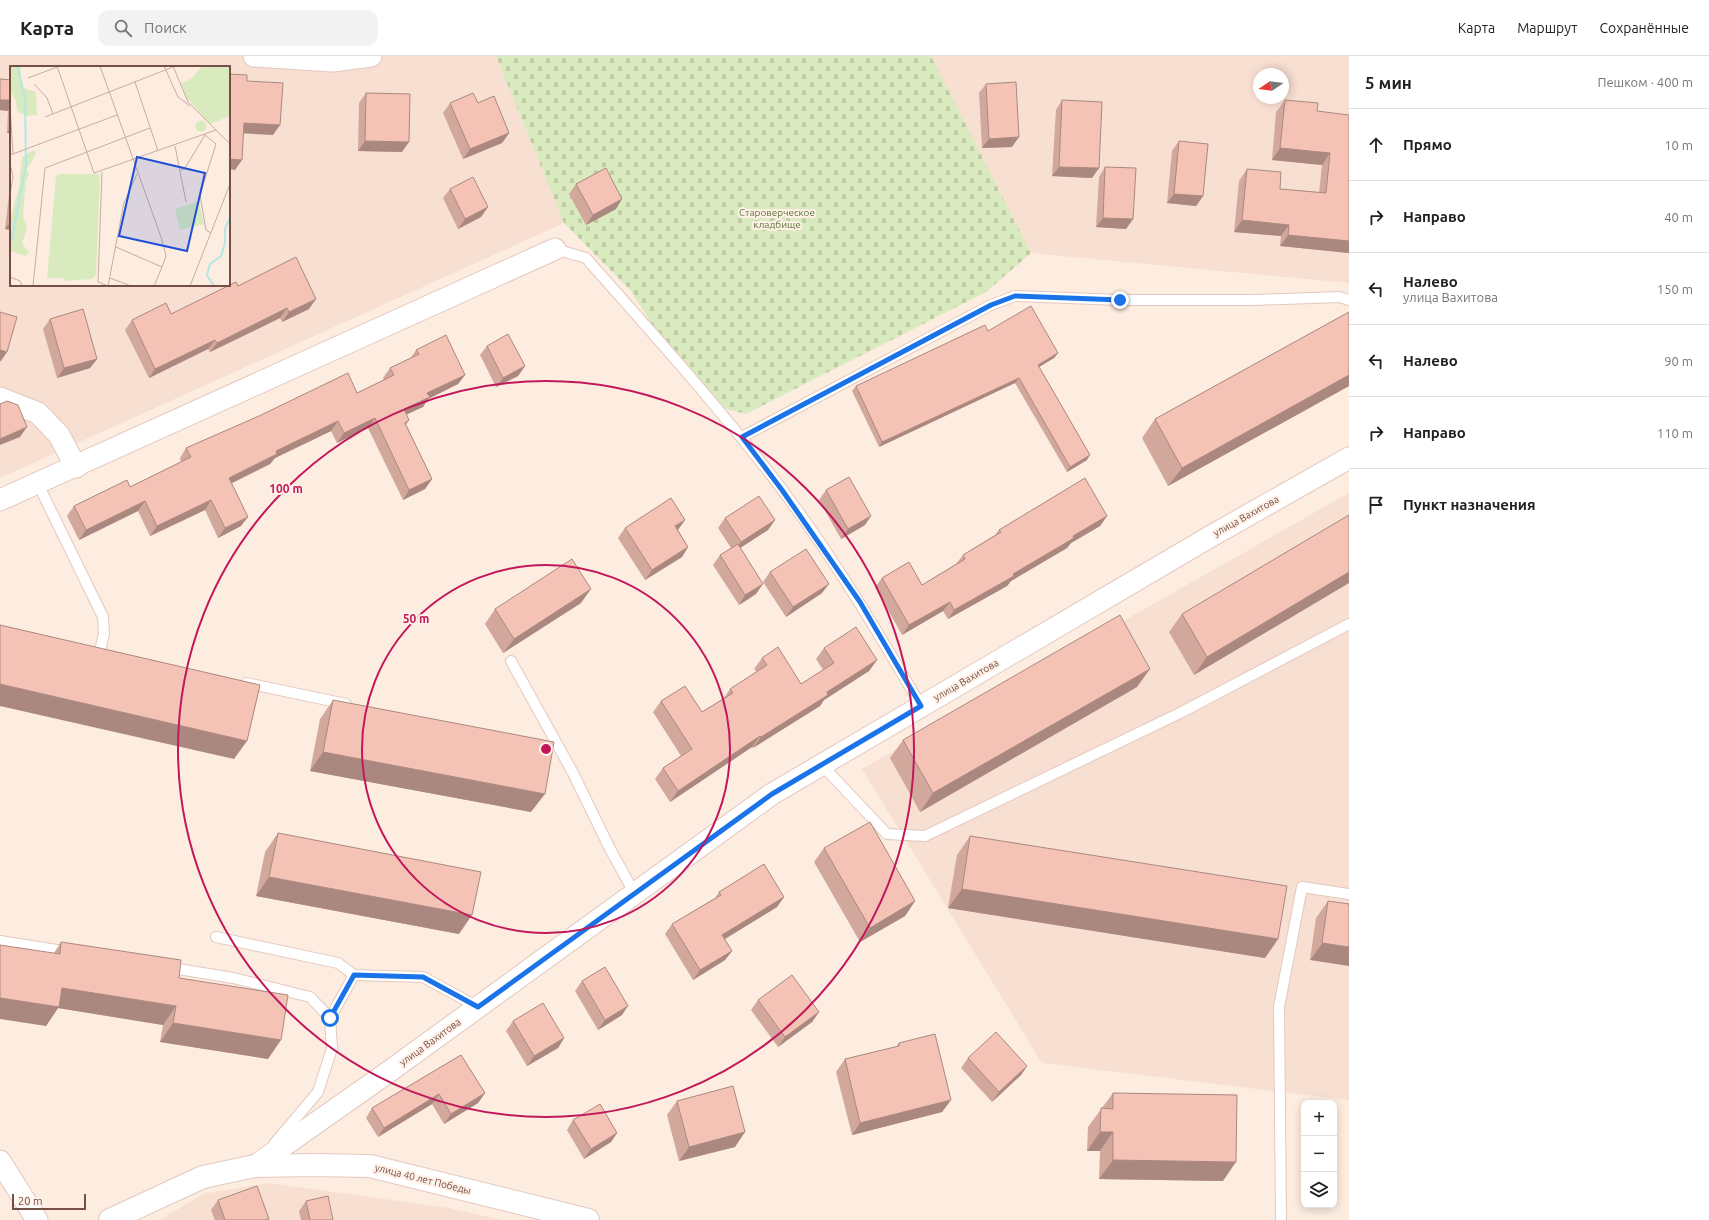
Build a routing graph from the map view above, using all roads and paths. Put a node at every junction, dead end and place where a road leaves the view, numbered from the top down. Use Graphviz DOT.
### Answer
graph roads {
  1 [pos="254,56"];
  2 [pos="371,56"];
  3 [pos="555,249"];
  4 [pos="1349,300"];
  5 [pos="0,398"];
  6 [pos="742,437"];
  7 [pos="1349,458"];
  8 [pos="76,467"];
  9 [pos="38,484"];
  10 [pos="0,500"];
  11 [pos="1349,624"];
  12 [pos="100,651"];
  13 [pos="511,661"];
  14 [pos="238,681"];
  15 [pos="354,706"];
  16 [pos="921,706"];
  17 [pos="822,765"];
  18 [pos="635,894"];
  19 [pos="1349,894"];
  20 [pos="216,937"];
  21 [pos="0,940"];
  22 [pos="78,953"];
  23 [pos="156,965"];
  24 [pos="354,975"];
  25 [pos="478,1007"];
  26 [pos="330,1018"];
  27 [pos="0,1161"];
  28 [pos="255,1166"];
  29 [pos="37,1220"];
  30 [pos="110,1220"];
  31 [pos="588,1220"];
  32 [pos="1281,1220"];
  1 -- 2 [label="street"];
  3 -- 6 [label="lane"];
  3 -- 8 [label="street"];
  4 -- 6 [label="lane"];
  5 -- 8 [label="street"];
  6 -- 16 [label="lane"];
  7 -- 16 [label="street, улица Вахитова"];
  8 -- 9 [label="street"];
  9 -- 10 [label="street"];
  9 -- 12 [label="lane"];
  11 -- 17 [label="lane"];
  13 -- 18 [label="lane"];
  14 -- 15 [label="lane"];
  16 -- 17 [label="street, улица Вахитова"];
  17 -- 18 [label="street, улица Вахитова"];
  18 -- 25 [label="street, улица Вахитова"];
  19 -- 32 [label="lane"];
  20 -- 24 [label="lane"];
  21 -- 22 [label="lane"];
  23 -- 26 [label="lane"];
  24 -- 25 [label="lane"];
  24 -- 26 [label="lane"];
  25 -- 28 [label="street, улица Вахитова"];
  26 -- 28 [label="lane"];
  27 -- 29 [label="street"];
  28 -- 30 [label="street, улица Вахитова"];
  28 -- 31 [label="street, улица 40 лет Победы"];
}
